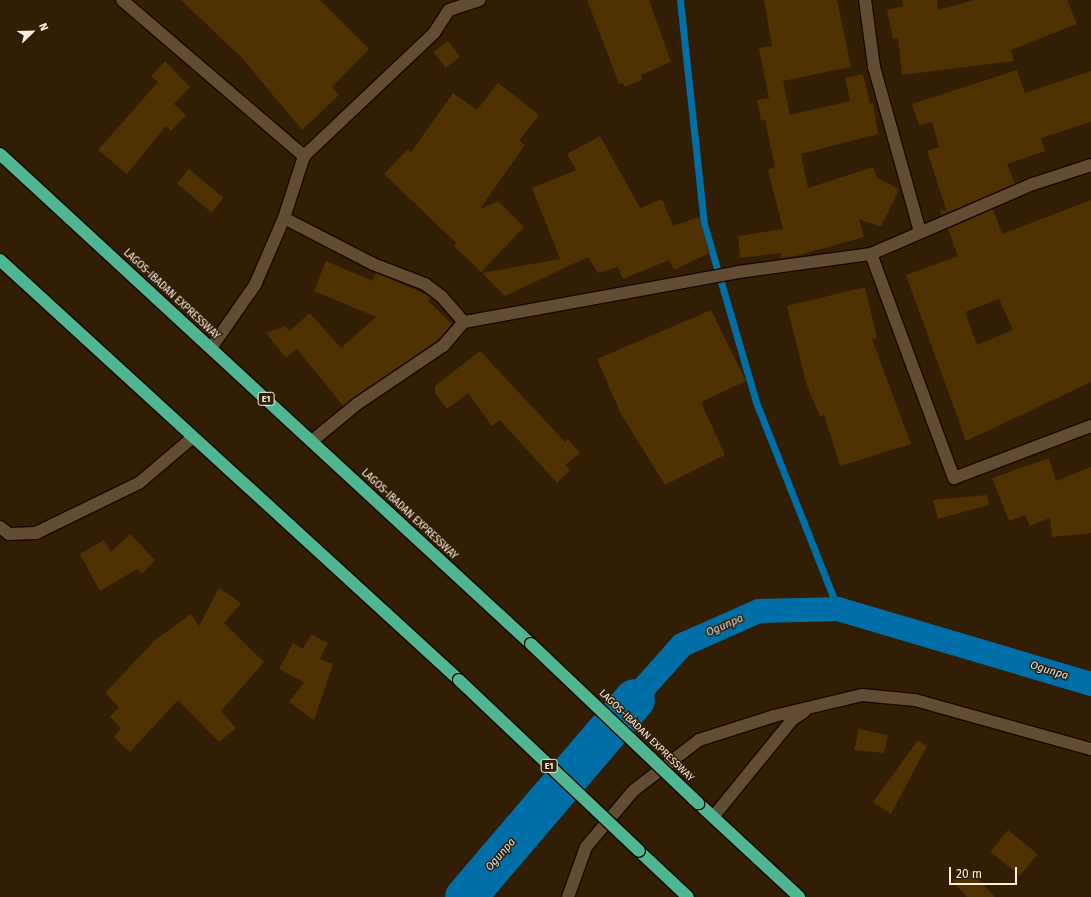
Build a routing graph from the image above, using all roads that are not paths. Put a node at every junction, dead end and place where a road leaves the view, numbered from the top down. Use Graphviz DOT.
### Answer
graph roads {
  1 [pos="122,0"];
  2 [pos="479,0"];
  3 [pos="865,0"];
  4 [pos="449,5"];
  5 [pos="0,154"];
  6 [pos="304,156"];
  7 [pos="1091,165"];
  8 [pos="284,218"];
  9 [pos="920,232"];
  10 [pos="871,254"];
  11 [pos="0,260"];
  12 [pos="464,322"];
  13 [pos="211,348"];
  14 [pos="1091,426"];
  15 [pos="192,438"];
  16 [pos="312,441"];
  17 [pos="3,533"];
  18 [pos="816,705"];
  19 [pos="1091,748"];
  20 [pos="713,817"];
  21 [pos="568,897"];
  22 [pos="688,897"];
  23 [pos="799,897"];
  1 -- 6 [label="street"];
  2 -- 4 [label="street"];
  3 -- 9 [label="street"];
  4 -- 6 [label="street"];
  5 -- 13 [label="highway, LAGOS-IBADAN EXPRESSWAY / E1"];
  6 -- 8 [label="street"];
  7 -- 9 [label="street"];
  8 -- 12 [label="street"];
  8 -- 13 [label="street"];
  9 -- 10 [label="street"];
  10 -- 12 [label="street"];
  10 -- 14 [label="street"];
  11 -- 15 [label="highway, E1"];
  12 -- 16 [label="street"];
  13 -- 16 [label="highway, LAGOS-IBADAN EXPRESSWAY / E1"];
  15 -- 17 [label="street"];
  15 -- 22 [label="highway, E1, bridge"];
  16 -- 20 [label="highway, LAGOS-IBADAN EXPRESSWAY / E1, bridge"];
  18 -- 19 [label="street"];
  18 -- 20 [label="street"];
  18 -- 21 [label="street"];
  20 -- 23 [label="highway, LAGOS-IBADAN EXPRESSWAY / E1"];
}
